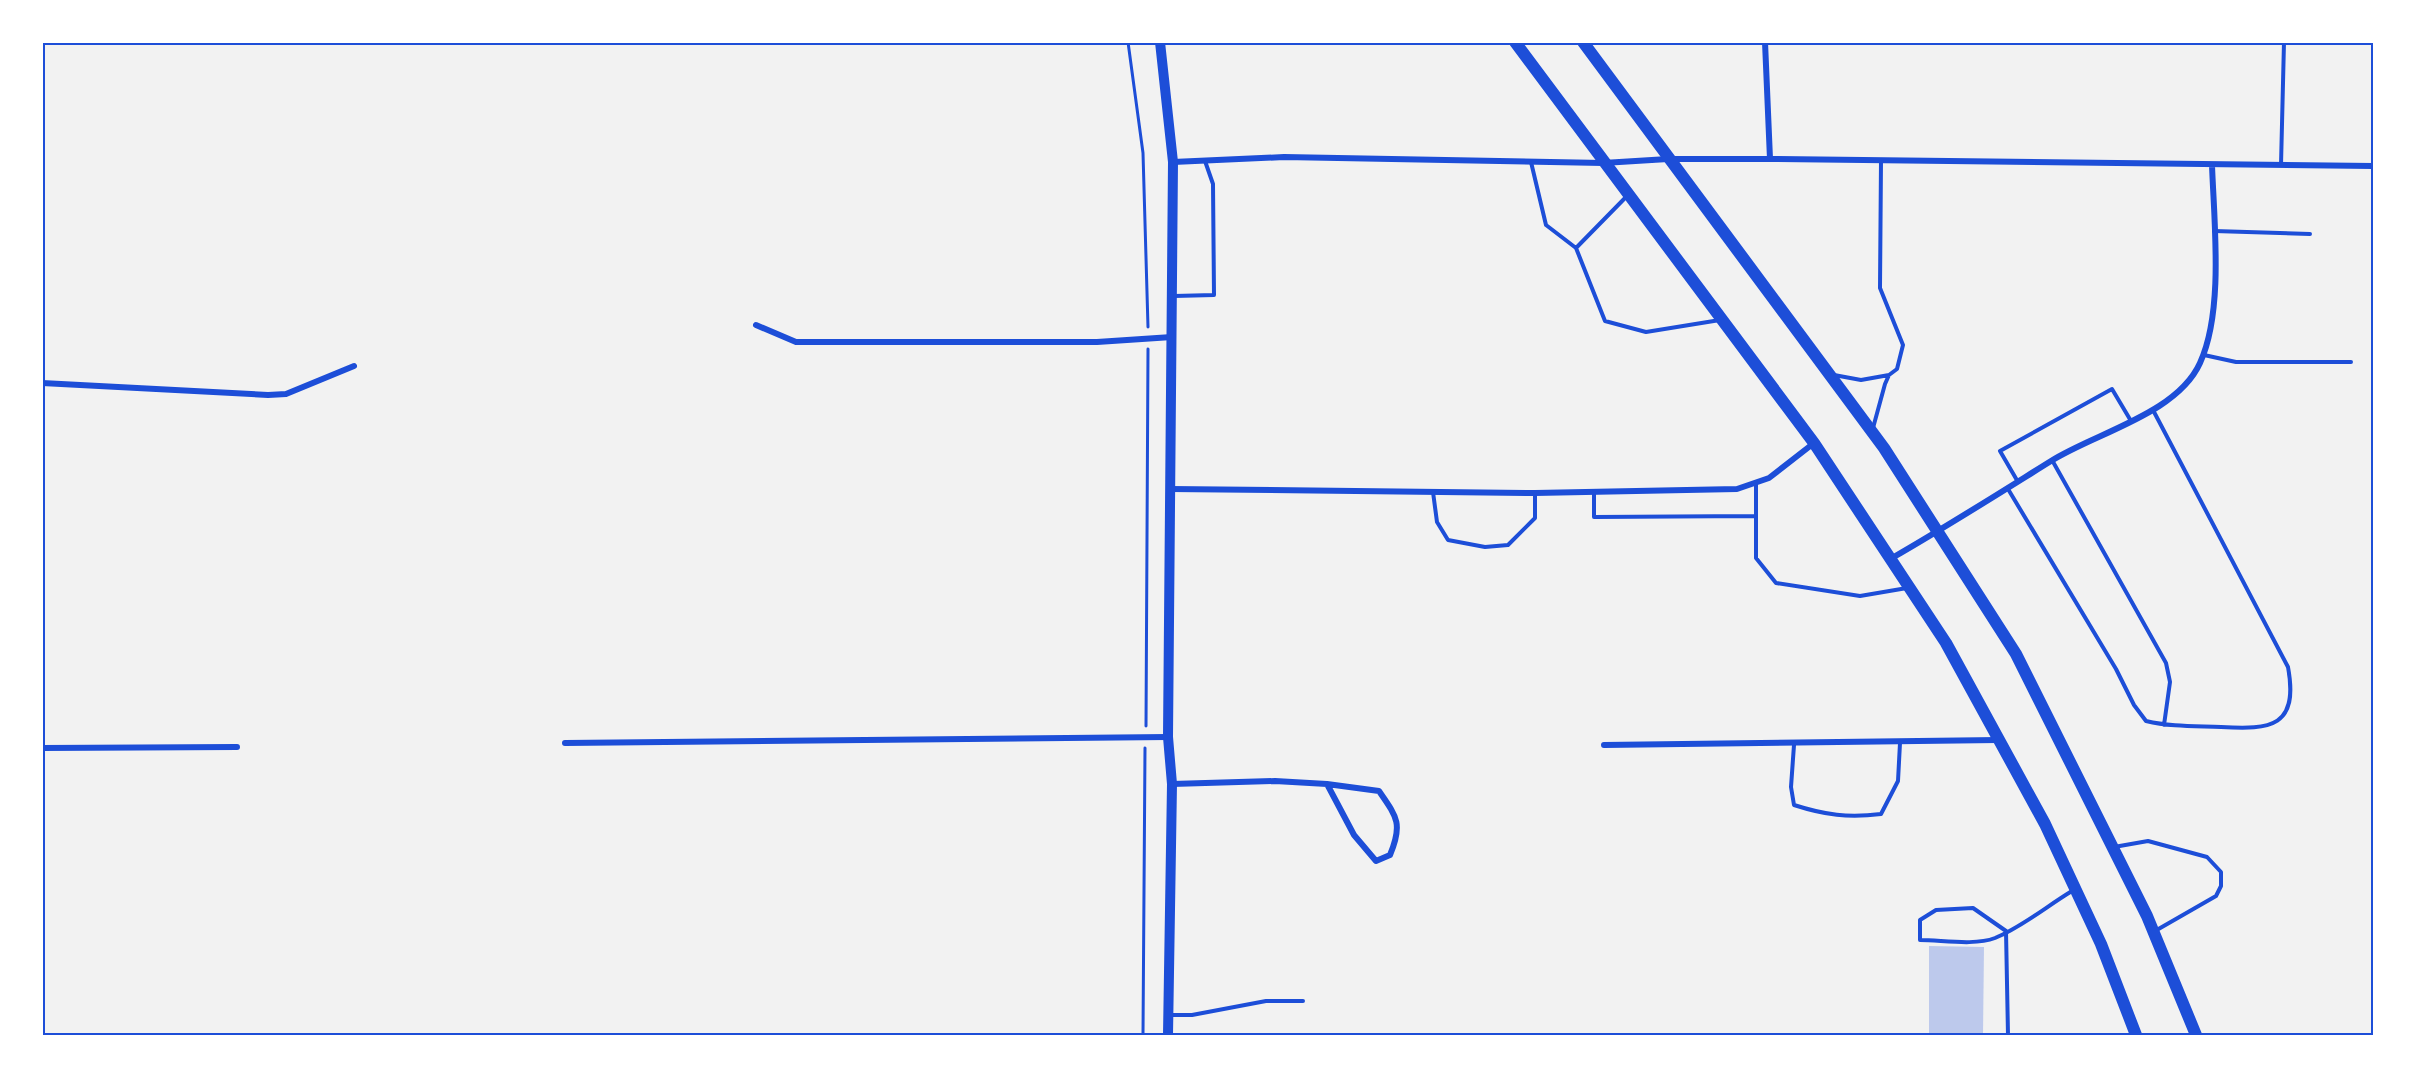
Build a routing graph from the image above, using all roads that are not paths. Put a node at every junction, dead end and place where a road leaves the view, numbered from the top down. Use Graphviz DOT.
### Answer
graph roads {
  1 [pos="1160,42"];
  2 [pos="1515,42"];
  3 [pos="1583,42"];
  4 [pos="1766,42"];
  5 [pos="2284,42"];
  6 [pos="1668,159"];
  7 [pos="1770,159"];
  8 [pos="1205,161"];
  9 [pos="1881,161"];
  10 [pos="1173,162"];
  11 [pos="1531,162"];
  12 [pos="1603,163"];
  13 [pos="2212,165"];
  14 [pos="2281,166"];
  15 [pos="2373,166"];
  16 [pos="1628,195"];
  17 [pos="2214,231"];
  18 [pos="2310,234"];
  19 [pos="1576,248"];
  20 [pos="1174,296"];
  21 [pos="1721,320"];
  22 [pos="756,325"];
  23 [pos="1172,337"];
  24 [pos="2204,355"];
  25 [pos="2351,362"];
  26 [pos="354,366"];
  27 [pos="1828,374"];
  28 [pos="1889,375"];
  29 [pos="42,383"];
  30 [pos="2153,410"];
  31 [pos="2131,421"];
  32 [pos="1872,433"];
  33 [pos="1814,443"];
  34 [pos="2052,459"];
  35 [pos="1756,482"];
  36 [pos="2019,482"];
  37 [pos="1170,489"];
  38 [pos="2008,489"];
  39 [pos="1433,492"];
  40 [pos="1594,492"];
  41 [pos="1535,493"];
  42 [pos="1756,516"];
  43 [pos="1939,531"];
  44 [pos="1892,558"];
  45 [pos="1911,587"];
  46 [pos="2164,725"];
  47 [pos="1168,737"];
  48 [pos="1999,740"];
  49 [pos="566,743"];
  50 [pos="1900,743"];
  51 [pos="1604,745"];
  52 [pos="1794,745"];
  53 [pos="237,747"];
  54 [pos="42,748"];
  55 [pos="1172,784"];
  56 [pos="1327,784"];
  57 [pos="2114,847"];
  58 [pos="2075,889"];
  59 [pos="2006,931"];
  60 [pos="2154,932"];
  61 [pos="1303,1001"];
  62 [pos="1168,1015"];
  63 [pos="1168,1035"];
  64 [pos="2008,1035"];
  65 [pos="2136,1035"];
  66 [pos="2196,1035"];
  1 -- 10 [label="main road"];
  2 -- 12 [label="main road"];
  3 -- 6 [label="main road"];
  4 -- 7 [label="street"];
  5 -- 14 [label="lane"];
  6 -- 7 [label="street"];
  6 -- 12 [label="street"];
  6 -- 27 [label="main road"];
  7 -- 9 [label="street"];
  8 -- 10 [label="street"];
  8 -- 11 [label="street"];
  8 -- 20 [label="lane"];
  9 -- 13 [label="street"];
  9 -- 28 [label="lane"];
  10 -- 20 [label="main road"];
  11 -- 12 [label="street"];
  11 -- 19 [label="lane"];
  12 -- 16 [label="main road"];
  13 -- 14 [label="street"];
  13 -- 17 [label="street"];
  14 -- 15 [label="street"];
  16 -- 19 [label="lane"];
  16 -- 21 [label="main road"];
  17 -- 18 [label="lane"];
  17 -- 24 [label="street"];
  19 -- 21 [label="lane"];
  20 -- 23 [label="main road"];
  21 -- 33 [label="main road"];
  22 -- 23 [label="street"];
  23 -- 37 [label="main road"];
  24 -- 25 [label="lane"];
  24 -- 30 [label="street"];
  26 -- 29 [label="street"];
  27 -- 28 [label="lane"];
  27 -- 32 [label="main road"];
  28 -- 32 [label="lane"];
  30 -- 31 [label="street"];
  30 -- 46 [label="lane"];
  31 -- 34 [label="street"];
  31 -- 36 [label="lane"];
  32 -- 43 [label="main road"];
  33 -- 35 [label="street"];
  33 -- 44 [label="main road"];
  34 -- 36 [label="street"];
  34 -- 46 [label="lane"];
  35 -- 40 [label="street"];
  35 -- 42 [label="lane"];
  36 -- 38 [label="street"];
  37 -- 39 [label="street"];
  37 -- 47 [label="main road"];
  38 -- 43 [label="street"];
  38 -- 46 [label="lane"];
  39 -- 41 [label="street"];
  39 -- 41 [label="lane"];
  40 -- 41 [label="street"];
  40 -- 42 [label="lane"];
  42 -- 45 [label="lane"];
  43 -- 44 [label="street"];
  43 -- 57 [label="main road"];
  44 -- 45 [label="main road"];
  45 -- 48 [label="main road"];
  47 -- 49 [label="street"];
  47 -- 55 [label="main road"];
  48 -- 50 [label="street"];
  48 -- 58 [label="main road"];
  50 -- 52 [label="street"];
  50 -- 52 [label="lane"];
  51 -- 52 [label="street"];
  53 -- 54 [label="street"];
  55 -- 56 [label="street"];
  55 -- 62 [label="main road"];
  56 -- 56 [label="street"];
  57 -- 60 [label="main road"];
  57 -- 60 [label="lane"];
  58 -- 59 [label="lane"];
  58 -- 65 [label="main road"];
  59 -- 59 [label="lane"];
  59 -- 64 [label="lane"];
  60 -- 66 [label="main road"];
  61 -- 62 [label="lane"];
  62 -- 63 [label="main road"];
}
